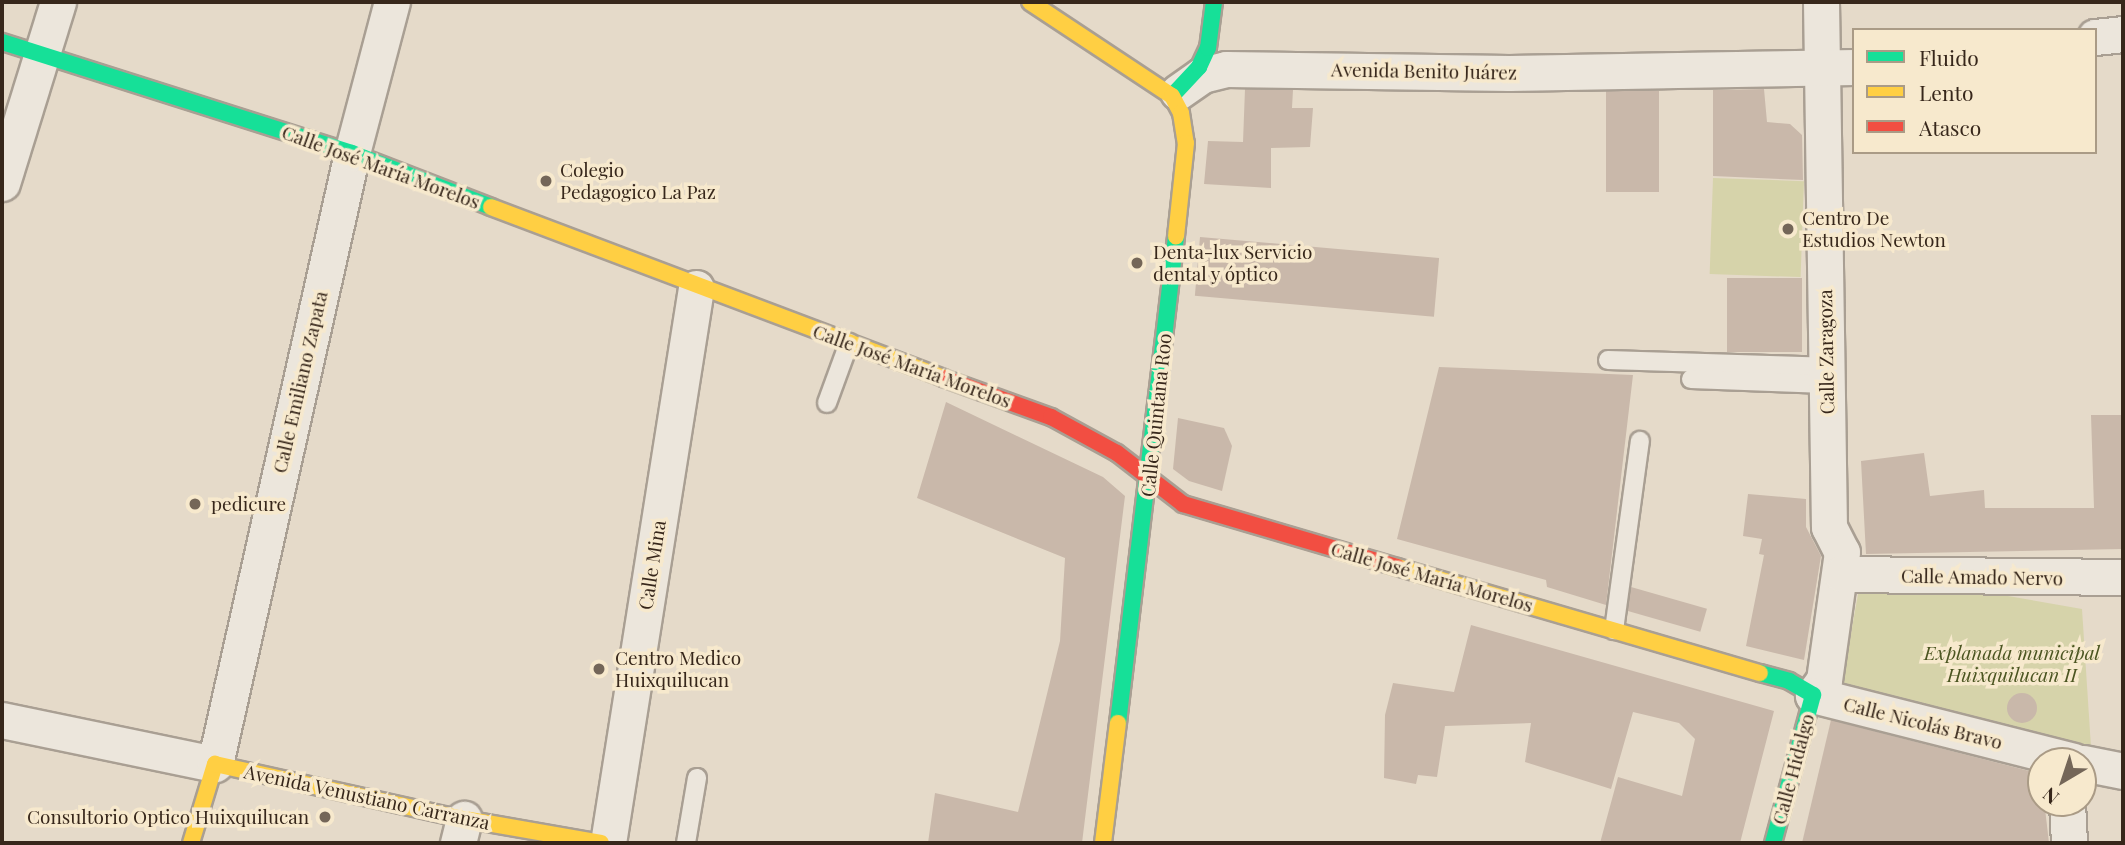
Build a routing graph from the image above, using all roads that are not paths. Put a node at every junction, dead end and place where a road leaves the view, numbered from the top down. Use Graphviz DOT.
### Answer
graph roads {
  1 [pos="58,2"];
  2 [pos="392,2"];
  3 [pos="1030,2"];
  4 [pos="1214,2"];
  5 [pos="1821,2"];
  6 [pos="2123,34"];
  7 [pos="2097,37"];
  8 [pos="2,41"];
  9 [pos="44,56"];
  10 [pos="1838,69"];
  11 [pos="1172,96"];
  12 [pos="352,153"];
  13 [pos="2,183"];
  14 [pos="696,288"];
  15 [pos="849,343"];
  16 [pos="1608,360"];
  17 [pos="1826,375"];
  18 [pos="1690,379"];
  19 [pos="827,402"];
  20 [pos="1640,441"];
  21 [pos="1150,477"];
  22 [pos="1841,574"];
  23 [pos="2123,577"];
  24 [pos="1614,630"];
  25 [pos="1813,695"];
  26 [pos="2,720"];
  27 [pos="2027,750"];
  28 [pos="215,764"];
  29 [pos="2097,766"];
  30 [pos="2123,771"];
  31 [pos="697,778"];
  32 [pos="2068,817"];
  33 [pos="461,831"];
  34 [pos="191,843"];
  35 [pos="601,843"];
  36 [pos="608,843"];
  37 [pos="686,843"];
  38 [pos="1103,843"];
  39 [pos="1773,843"];
  40 [pos="2069,843"];
  1 -- 9 [label="street"];
  2 -- 12 [label="street, Calle Emiliano Zapata"];
  3 -- 11 [label="main road"];
  4 -- 11 [label="main road"];
  5 -- 10 [label="street, Calle Zaragoza"];
  6 -- 7 [label="street"];
  8 -- 9 [label="main road, Calle José María Morelos"];
  9 -- 12 [label="main road, Calle José María Morelos"];
  9 -- 13 [label="street"];
  10 -- 11 [label="street, Avenida Benito Juárez"];
  10 -- 17 [label="street, Calle Zaragoza"];
  11 -- 21 [label="main road, Calle Quintana Roo"];
  12 -- 14 [label="main road, Calle José María Morelos"];
  12 -- 28 [label="street, Calle Emiliano Zapata"];
  14 -- 15 [label="main road, Calle José María Morelos"];
  14 -- 36 [label="street, Calle Mina"];
  15 -- 19 [label="lane"];
  15 -- 21 [label="main road, Calle José María Morelos"];
  16 -- 17 [label="lane"];
  17 -- 18 [label="lane"];
  17 -- 22 [label="street, Calle Zaragoza"];
  20 -- 24 [label="lane"];
  21 -- 24 [label="main road, Calle José María Morelos"];
  21 -- 38 [label="main road, Calle Quintana Roo"];
  22 -- 23 [label="street, Calle Amado Nervo"];
  22 -- 25 [label="street, Calle Zaragoza"];
  24 -- 25 [label="main road, Calle José María Morelos"];
  25 -- 27 [label="street, Calle Nicolás Bravo"];
  25 -- 39 [label="main road, Calle Hidalgo"];
  26 -- 28 [label="street"];
  28 -- 33 [label="main road, Avenida Venustiano Carranza"];
  28 -- 34 [label="main road"];
  29 -- 30 [label="street, Calle Nicolás Bravo"];
  31 -- 37 [label="lane"];
  32 -- 40 [label="street"];
  33 -- 35 [label="main road, Avenida Venustiano Carranza"];
}
